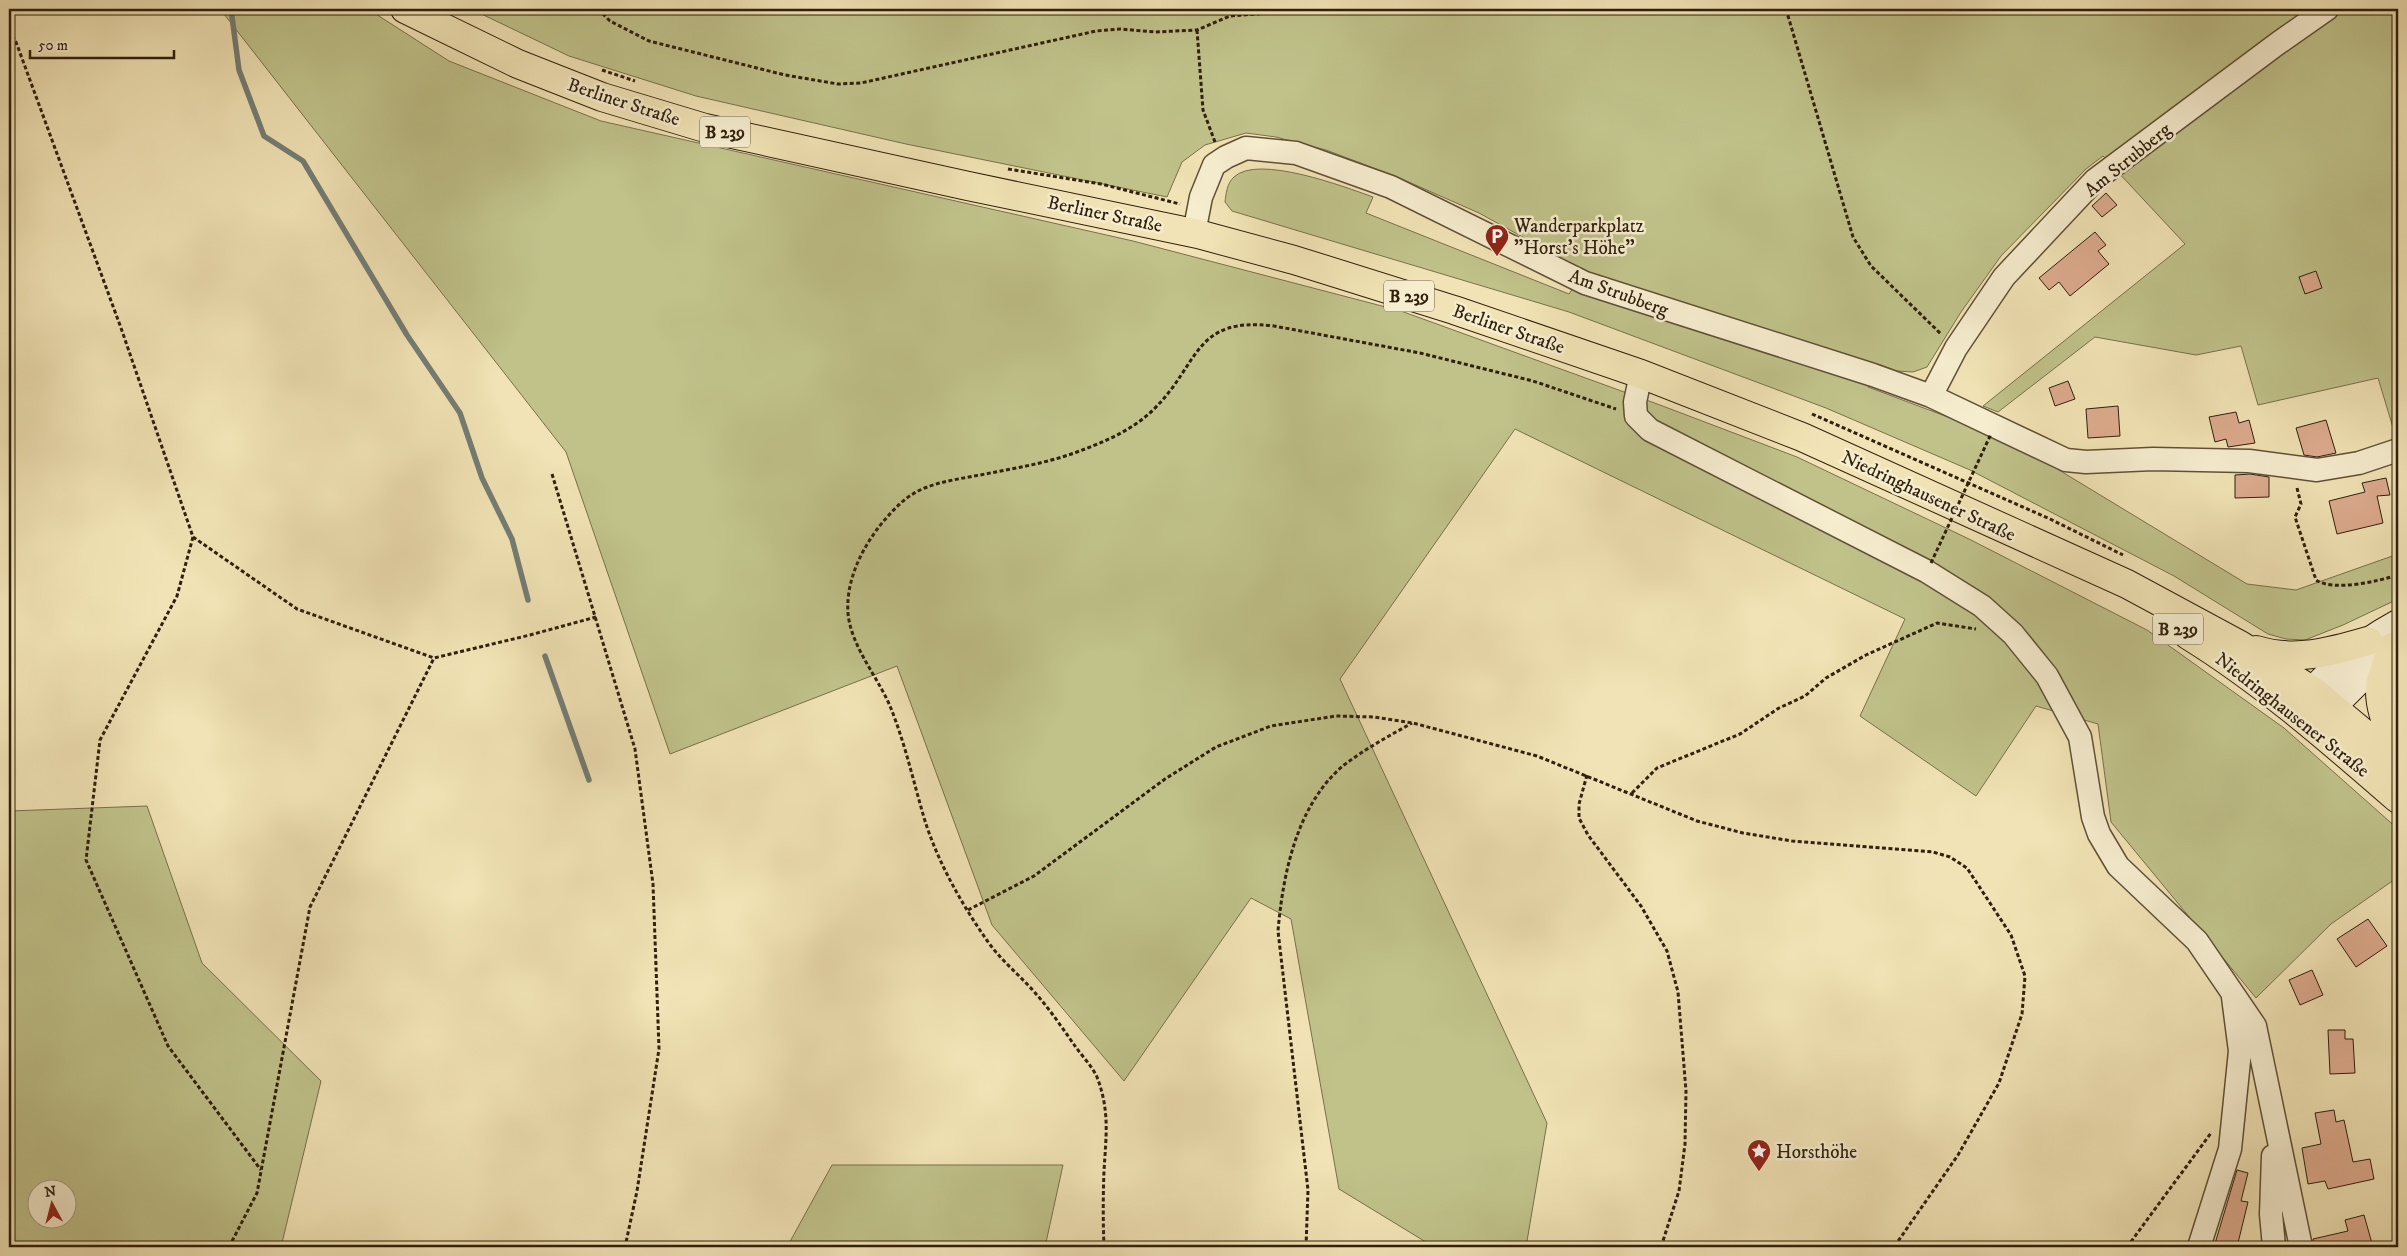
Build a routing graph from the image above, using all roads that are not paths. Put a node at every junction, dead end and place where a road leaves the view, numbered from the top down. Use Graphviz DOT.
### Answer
graph roads {
  1 [pos="405,9"];
  2 [pos="2327,9"];
  3 [pos="1196,221"];
  4 [pos="1641,374"];
  5 [pos="1931,396"];
  6 [pos="1802,437"];
  7 [pos="2398,450"];
  8 [pos="2057,554"];
  9 [pos="2389,639"];
  10 [pos="2240,645"];
  11 [pos="2313,708"];
  12 [pos="2398,744"];
  13 [pos="2398,765"];
  14 [pos="2398,799"];
  15 [pos="2232,991"];
  16 [pos="2277,1134"];
  17 [pos="2199,1247"];
  18 [pos="2274,1247"];
  19 [pos="2301,1247"];
  1 -- 3 [label="main road, Berliner Straße / B 239"];
  2 -- 5 [label="street, Am Strubberg"];
  3 -- 4 [label="main road, Berliner Straße / B 239"];
  3 -- 5 [label="street, Am Strubberg"];
  4 -- 6 [label="main road, Berliner Straße / B 239"];
  4 -- 15 [label="street"];
  5 -- 7 [label="street, Am Strubberg"];
  6 -- 8 [label="main road, Niedringhausener Straße / B 239"];
  8 -- 10 [label="main road, Niedringhausener Straße / B 239"];
  8 -- 11 [label="main road, Niedringhausener Straße / B 239"];
  9 -- 10 [label="main road, B 239"];
  9 -- 11 [label="main road"];
  9 -- 12 [label="main road"];
  10 -- 11 [label="main road, Niedringhausener Straße / B 239"];
  11 -- 13 [label="main road, Niedringhausener Straße / B 239"];
  11 -- 14 [label="main road, Niedringhausener Straße / B 239"];
  15 -- 16 [label="street"];
  15 -- 17 [label="street"];
  16 -- 18 [label="street"];
  16 -- 19 [label="street"];
}
